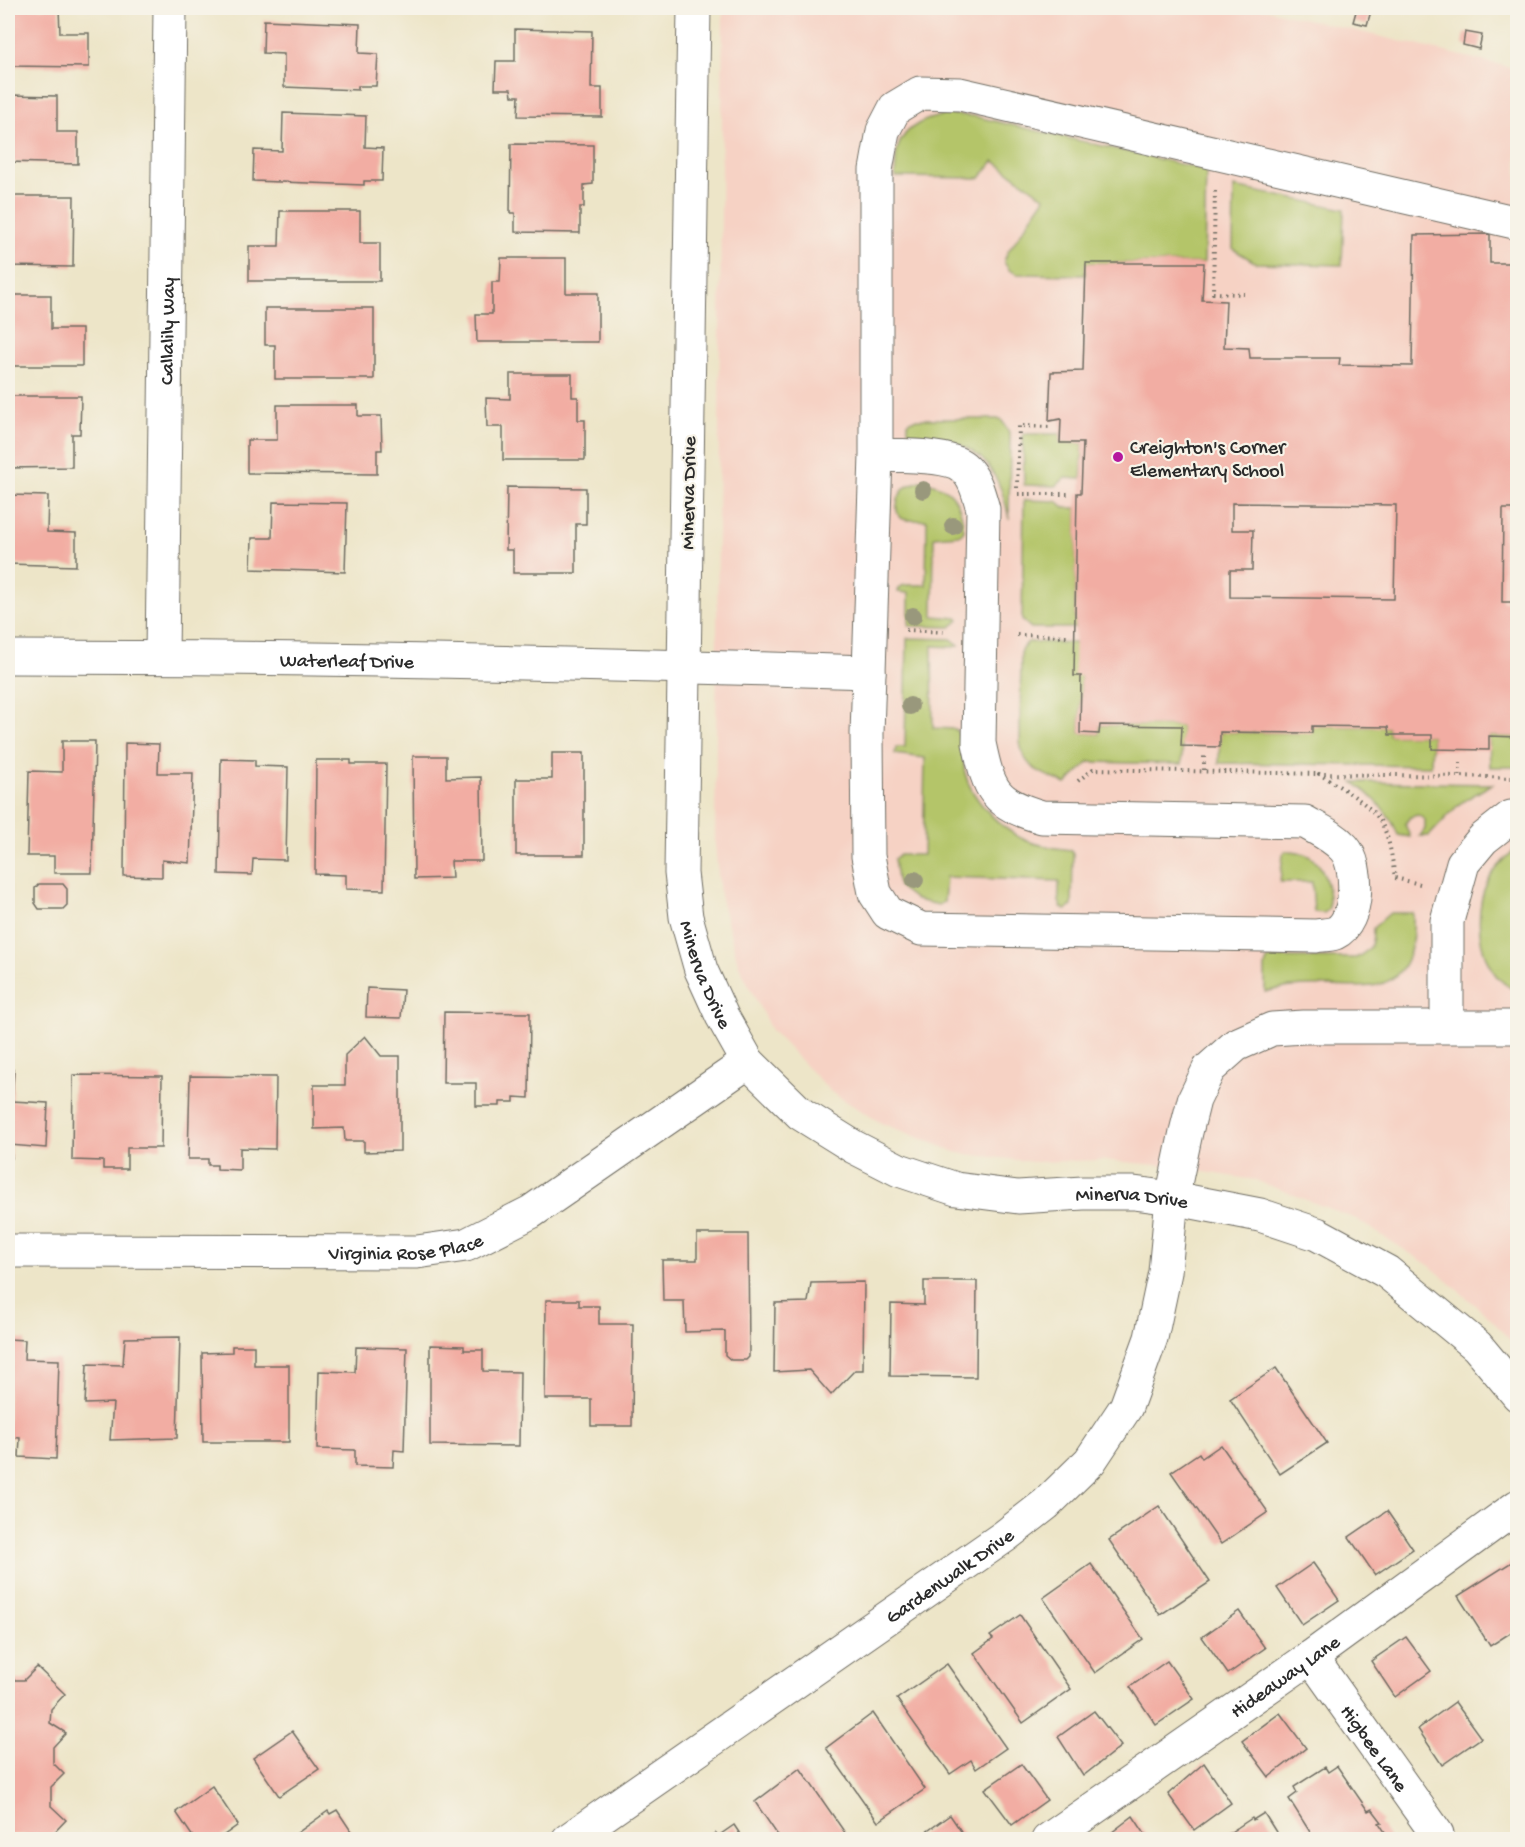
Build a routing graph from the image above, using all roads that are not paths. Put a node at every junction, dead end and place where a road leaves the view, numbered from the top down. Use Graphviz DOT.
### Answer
graph roads {
  1 [pos="170,8"];
  2 [pos="694,8"];
  3 [pos="1518,223"];
  4 [pos="876,455"];
  5 [pos="8,657"];
  6 [pos="162,657"];
  7 [pos="685,666"];
  8 [pos="869,672"];
  9 [pos="1518,817"];
  10 [pos="1447,1026"];
  11 [pos="1518,1027"];
  12 [pos="748,1062"];
  13 [pos="1172,1198"];
  14 [pos="8,1251"];
  15 [pos="1518,1395"];
  16 [pos="1518,1506"];
  17 [pos="1311,1657"];
  18 [pos="568,1839"];
  19 [pos="1048,1839"];
  20 [pos="1437,1839"];
  1 -- 6 [label="street, Callalily Way"];
  2 -- 7 [label="street, Minerva Drive"];
  3 -- 4 [label="street"];
  4 -- 8 [label="street"];
  4 -- 8 [label="street"];
  5 -- 6 [label="street, Waterleaf Drive"];
  6 -- 7 [label="street, Waterleaf Drive"];
  7 -- 8 [label="street, Waterleaf Drive"];
  7 -- 12 [label="street, Minerva Drive"];
  9 -- 10 [label="street"];
  10 -- 11 [label="street, Gardenwalk Drive"];
  10 -- 13 [label="street, Gardenwalk Drive"];
  12 -- 13 [label="street, Minerva Drive"];
  12 -- 14 [label="street, Virginia Rose Place"];
  13 -- 15 [label="street, Minerva Drive"];
  13 -- 18 [label="street, Gardenwalk Drive"];
  16 -- 17 [label="street, Hideaway Lane"];
  17 -- 19 [label="street, Hideaway Lane"];
  17 -- 20 [label="street, Higbee Lane"];
}
